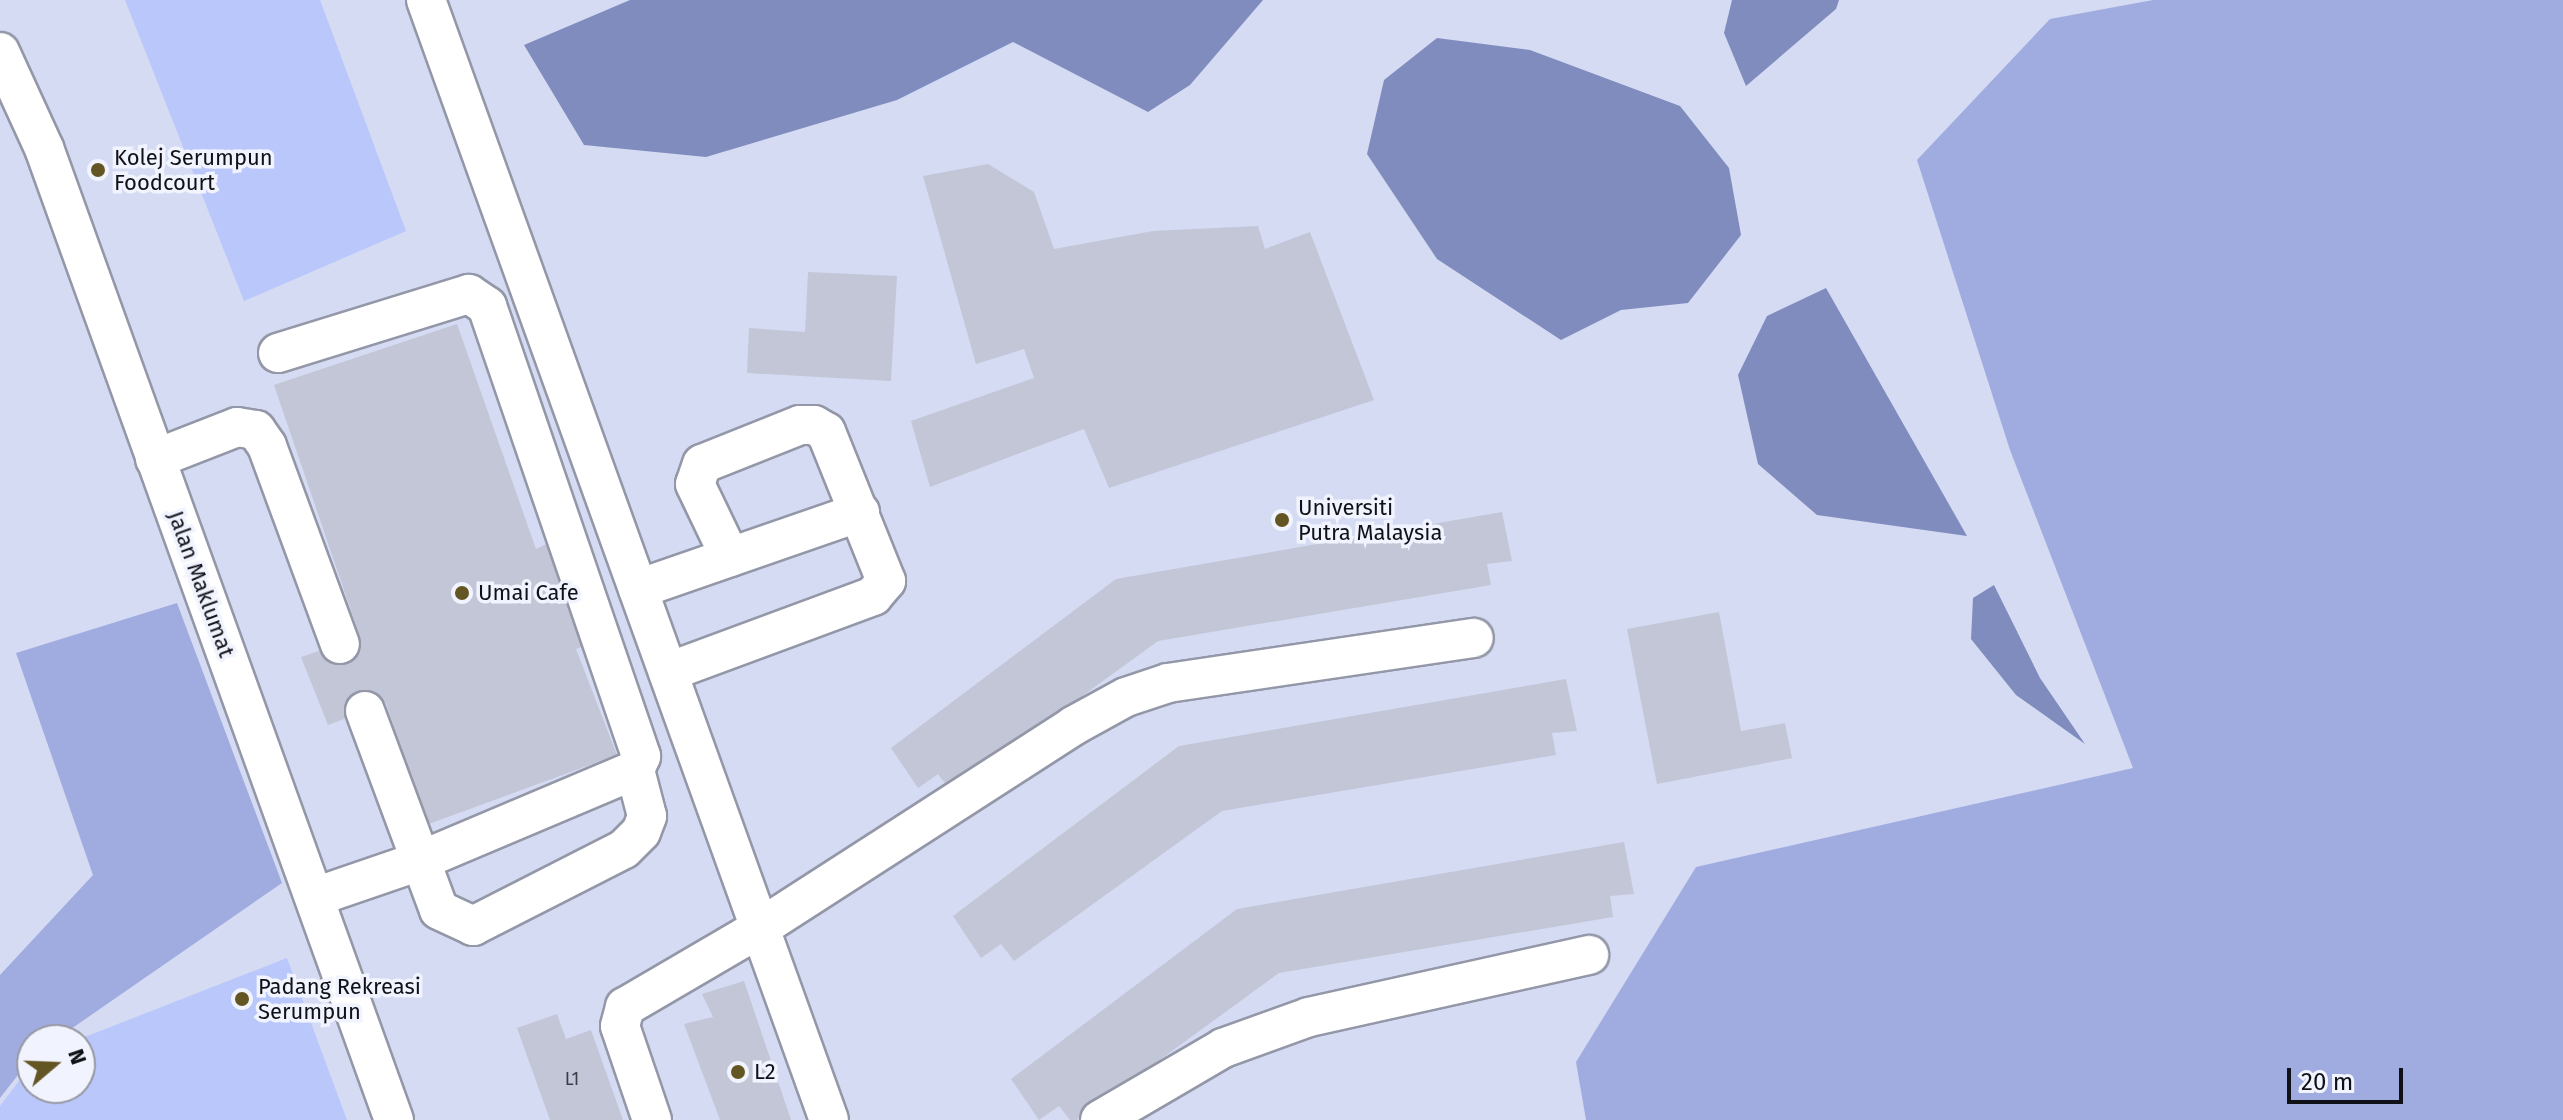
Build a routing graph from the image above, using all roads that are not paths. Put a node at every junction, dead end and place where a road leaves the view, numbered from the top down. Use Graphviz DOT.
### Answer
graph roads {
  1 [pos="426,0"];
  2 [pos="0,52"];
  3 [pos="529,288"];
  4 [pos="487,306"];
  5 [pos="278,353"];
  6 [pos="155,459"];
  7 [pos="860,512"];
  8 [pos="730,557"];
  9 [pos="638,589"];
  10 [pos="1474,638"];
  11 [pos="340,644"];
  12 [pos="668,672"];
  13 [pos="365,711"];
  14 [pos="635,770"];
  15 [pos="417,862"];
  16 [pos="315,897"];
  17 [pos="760,928"];
  18 [pos="1589,955"];
  19 [pos="394,1120"];
  20 [pos="652,1120"];
  21 [pos="829,1120"];
  22 [pos="1100,1120"];
  1 -- 3 [label="street"];
  2 -- 6 [label="street, Jalan Maklumat"];
  3 -- 4 [label="street"];
  3 -- 9 [label="street"];
  4 -- 5 [label="street"];
  4 -- 14 [label="street"];
  6 -- 11 [label="street"];
  6 -- 16 [label="street, Jalan Maklumat"];
  7 -- 8 [label="street"];
  7 -- 8 [label="street"];
  7 -- 12 [label="street"];
  8 -- 9 [label="street"];
  9 -- 12 [label="street"];
  10 -- 17 [label="street"];
  12 -- 17 [label="street"];
  13 -- 15 [label="street"];
  14 -- 15 [label="street"];
  14 -- 15 [label="street"];
  15 -- 16 [label="street"];
  16 -- 19 [label="street, Jalan Maklumat"];
  17 -- 20 [label="street"];
  17 -- 21 [label="street"];
  18 -- 22 [label="street"];
}
